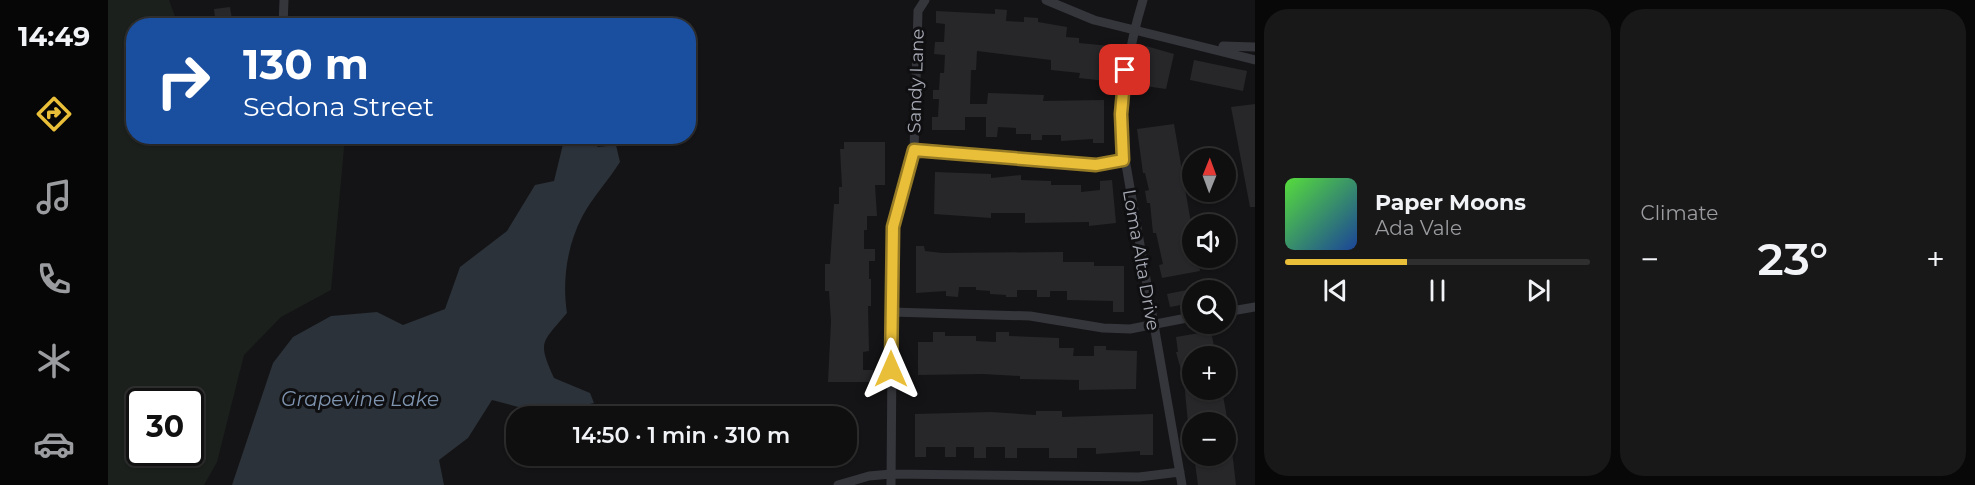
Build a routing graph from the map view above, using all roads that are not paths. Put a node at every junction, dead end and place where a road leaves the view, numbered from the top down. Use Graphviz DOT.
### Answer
graph roads {
  1 [pos="284,0"];
  2 [pos="925,0"];
  3 [pos="1046,0"];
  4 [pos="1143,0"];
  5 [pos="283,18"];
  6 [pos="1135,30"];
  7 [pos="1203,45"];
  8 [pos="1255,47"];
  9 [pos="1255,60"];
  10 [pos="914,150"];
  11 [pos="1123,160"];
  12 [pos="1255,307"];
  13 [pos="1236,310"];
  14 [pos="891,312"];
  15 [pos="1182,319"];
  16 [pos="1153,324"];
  17 [pos="1180,472"];
  18 [pos="891,474"];
  19 [pos="1035,481"];
  20 [pos="838,485"];
  21 [pos="891,485"];
  22 [pos="1182,485"];
  1 -- 5 [label="street"];
  2 -- 10 [label="street, Sandy Lane"];
  3 -- 6 [label="street"];
  4 -- 6 [label="street, Loma Alta Drive"];
  6 -- 7 [label="street"];
  6 -- 11 [label="street, Loma Alta Drive"];
  7 -- 8 [label="street"];
  7 -- 9 [label="street"];
  10 -- 11 [label="street"];
  10 -- 14 [label="street, Sandy Lane"];
  11 -- 16 [label="street, Loma Alta Drive"];
  12 -- 13 [label="street"];
  14 -- 16 [label="street"];
  14 -- 18 [label="street, Sandy Lane"];
  15 -- 16 [label="street"];
  16 -- 17 [label="street, Loma Alta Drive"];
  17 -- 19 [label="street"];
  17 -- 22 [label="street, Loma Alta Drive"];
  18 -- 19 [label="street"];
  18 -- 20 [label="street"];
  18 -- 21 [label="street, Sandy Lane"];
}
